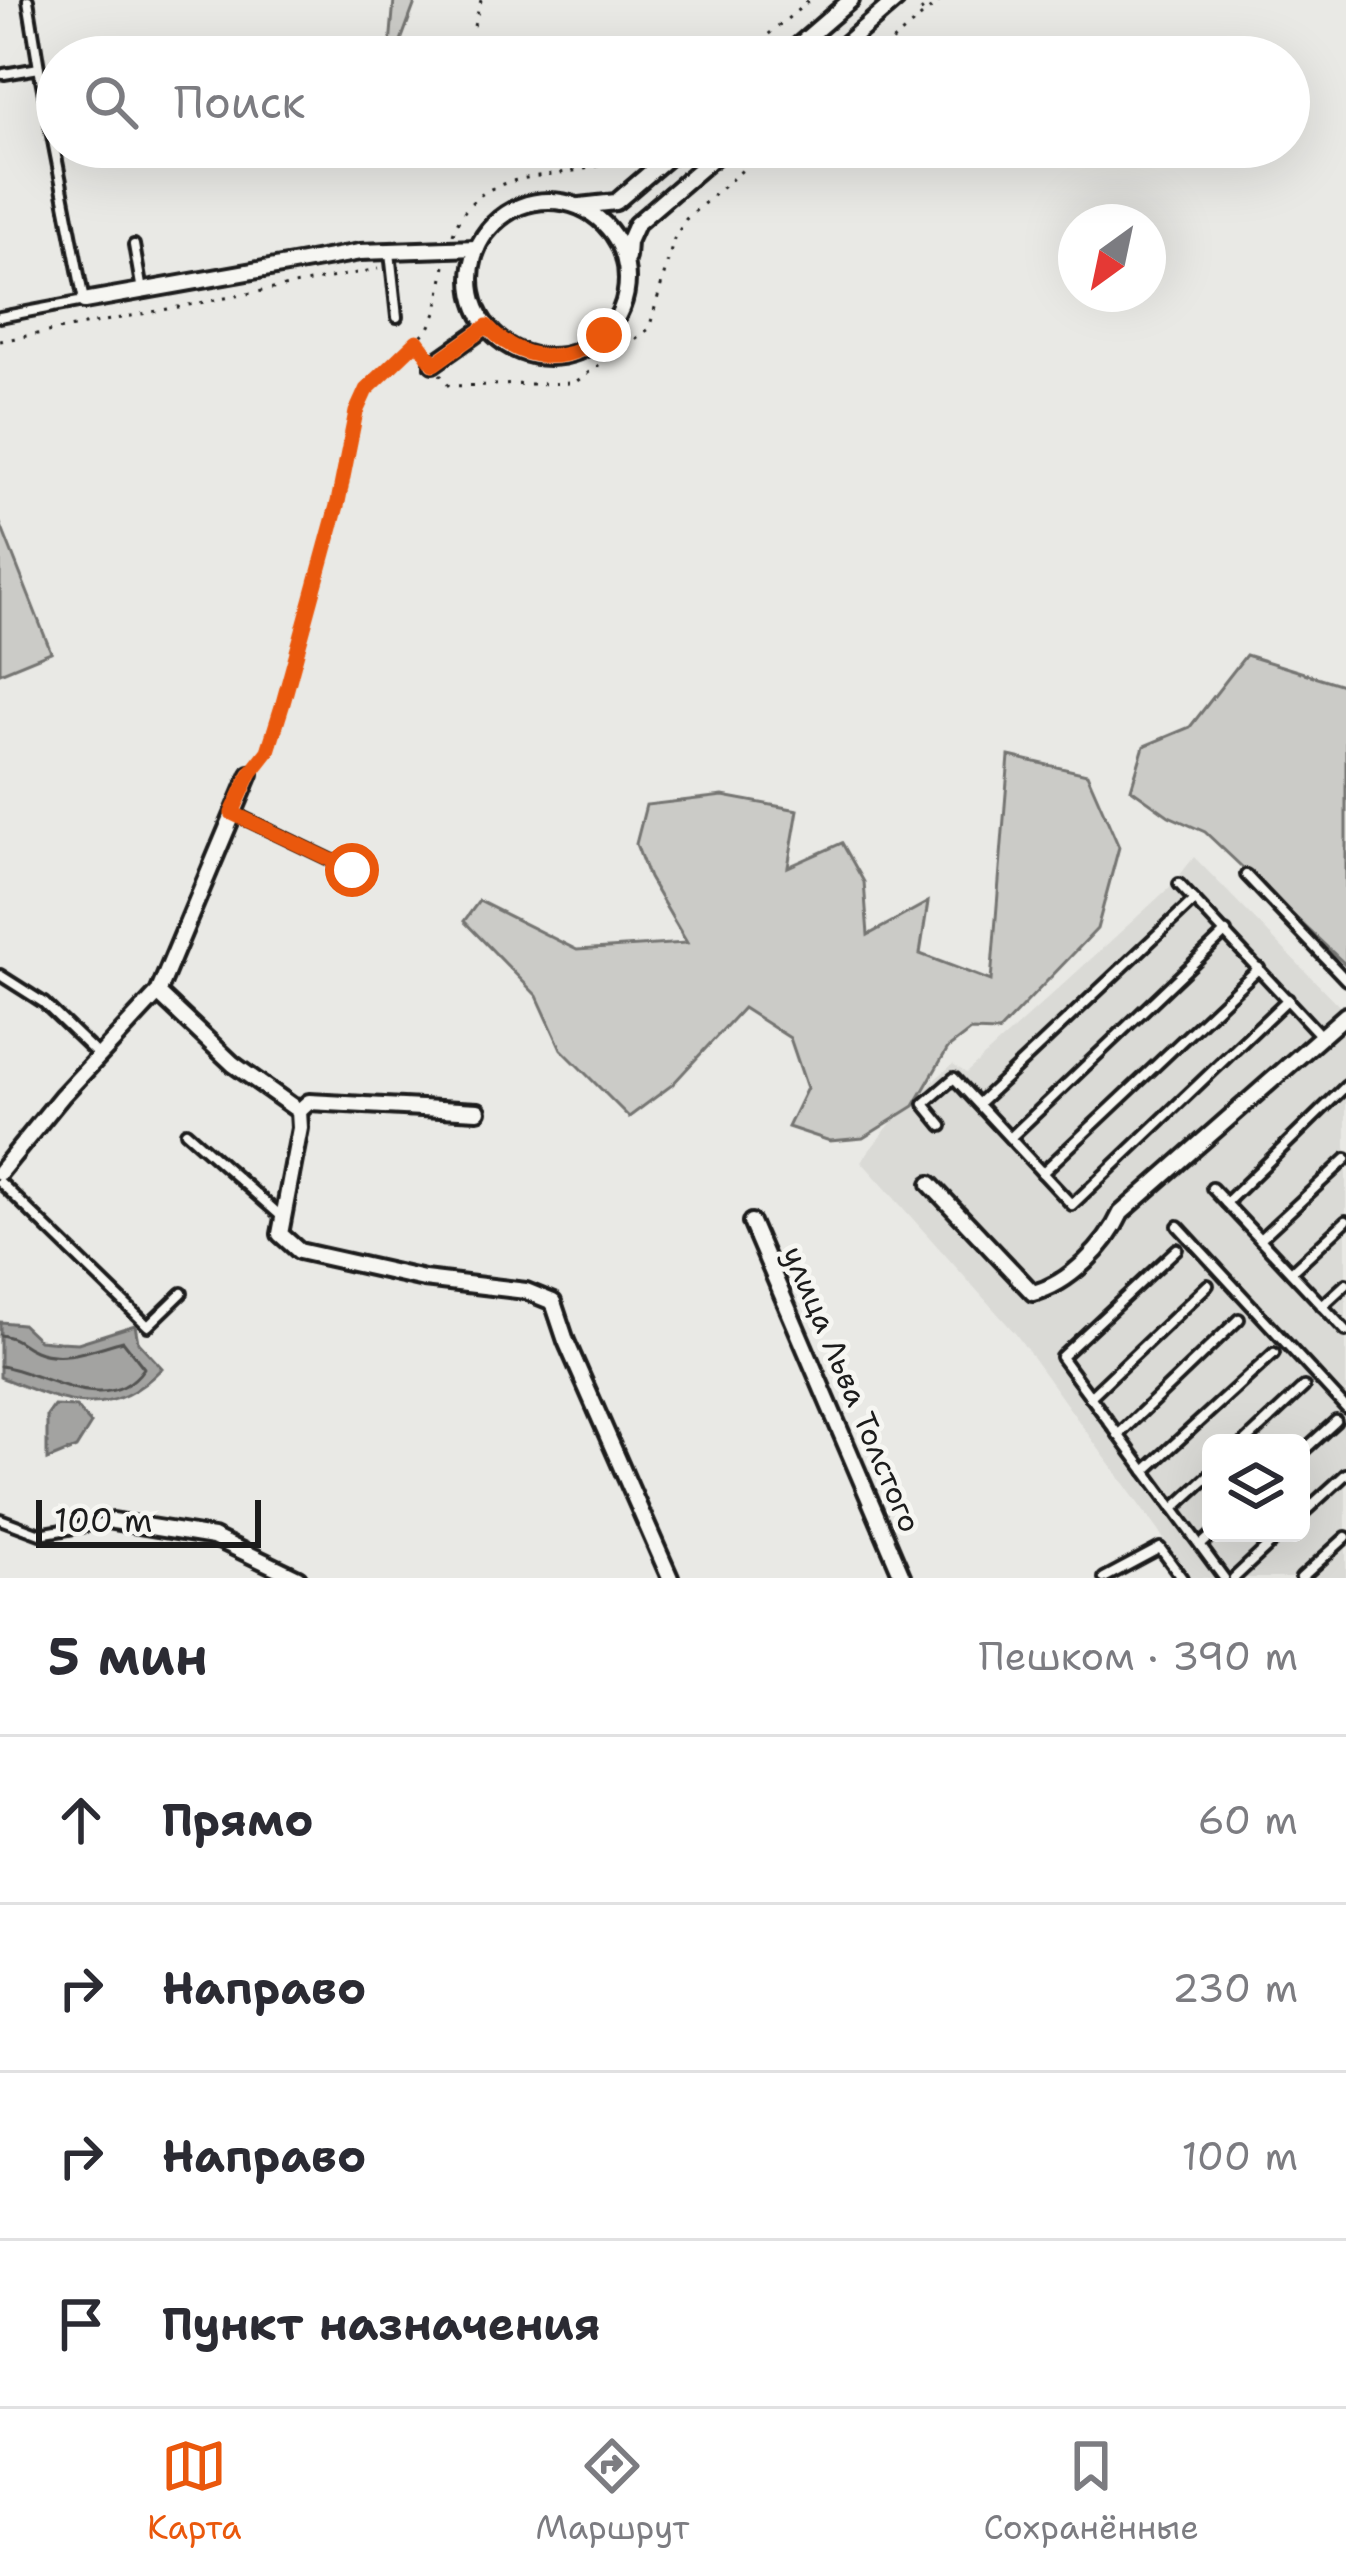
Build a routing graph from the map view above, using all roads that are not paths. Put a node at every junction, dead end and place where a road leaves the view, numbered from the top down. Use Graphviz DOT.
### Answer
graph roads {
  1 [pos="28,0"];
  2 [pos="851,0"];
  3 [pos="896,0"];
  4 [pos="809,36"];
  5 [pos="854,36"];
  6 [pos="36,49"];
  7 [pos="36,69"];
  8 [pos="4,74"];
  9 [pos="58,168"];
  10 [pos="656,168"];
  11 [pos="701,168"];
  12 [pos="573,205"];
  13 [pos="134,245"];
  14 [pos="477,248"];
  15 [pos="390,250"];
  16 [pos="626,268"];
  17 [pos="142,291"];
  18 [pos="84,301"];
  19 [pos="0,316"];
  20 [pos="397,316"];
  21 [pos="487,326"];
  22 [pos="434,364"];
  23 [pos="250,774"];
  24 [pos="232,813"];
  25 [pos="352,870"];
  26 [pos="1246,875"];
  27 [pos="1179,884"];
  28 [pos="1194,900"];
  29 [pos="1226,932"];
  30 [pos="1259,968"];
  31 [pos="0,975"];
  32 [pos="1346,980"];
  33 [pos="158,993"];
  34 [pos="1288,998"];
  35 [pos="1346,1015"];
  36 [pos="1321,1036"];
  37 [pos="100,1058"];
  38 [pos="1346,1086"];
  39 [pos="979,1103"];
  40 [pos="299,1111"];
  41 [pos="478,1111"];
  42 [pos="942,1126"];
  43 [pos="186,1132"];
  44 [pos="1010,1138"];
  45 [pos="1346,1159"];
  46 [pos="0,1172"];
  47 [pos="1042,1173"];
  48 [pos="0,1183"];
  49 [pos="930,1184"];
  50 [pos="1212,1188"];
  51 [pos="1226,1203"];
  52 [pos="282,1217"];
  53 [pos="1346,1221"];
  54 [pos="751,1222"];
  55 [pos="1178,1226"];
  56 [pos="1260,1239"];
  57 [pos="1177,1249"];
  58 [pos="1291,1272"];
  59 [pos="1346,1284"];
  60 [pos="1208,1285"];
  61 [pos="182,1293"];
  62 [pos="1322,1306"];
  63 [pos="1239,1319"];
  64 [pos="1346,1331"];
  65 [pos="1274,1353"];
  66 [pos="1304,1387"];
  67 [pos="1090,1396"];
  68 [pos="1346,1408"];
  69 [pos="1336,1420"];
  70 [pos="1254,1434"];
  71 [pos="1118,1435"];
  72 [pos="1310,1445"];
  73 [pos="1144,1471"];
  74 [pos="1346,1474"];
  75 [pos="1202,1482"];
  76 [pos="1310,1508"];
  77 [pos="1173,1509"];
  78 [pos="0,1519"];
  79 [pos="113,1521"];
  80 [pos="1346,1537"];
  81 [pos="1204,1542"];
  82 [pos="1272,1542"];
  83 [pos="1201,1545"];
  84 [pos="298,1578"];
  85 [pos="670,1578"];
  86 [pos="903,1578"];
  87 [pos="1104,1578"];
  88 [pos="1182,1578"];
  89 [pos="1223,1578"];
  90 [pos="1234,1578"];
  91 [pos="1301,1578"];
  1 -- 6 [label="lane"];
  2 -- 4 [label="street"];
  3 -- 5 [label="street"];
  7 -- 8 [label="lane"];
  9 -- 18 [label="lane"];
  10 -- 12 [label="street"];
  11 -- 16 [label="street"];
  12 -- 14 [label="street"];
  12 -- 16 [label="street"];
  13 -- 17 [label="lane"];
  14 -- 15 [label="street"];
  14 -- 21 [label="street"];
  15 -- 17 [label="street"];
  15 -- 20 [label="lane"];
  16 -- 21 [label="street"];
  17 -- 18 [label="street"];
  18 -- 19 [label="lane"];
  21 -- 22 [label="street"];
  23 -- 24 [label="street"];
  24 -- 25 [label="lane"];
  24 -- 33 [label="street"];
  26 -- 32 [label="lane"];
  27 -- 28 [label="lane"];
  28 -- 29 [label="lane"];
  28 -- 39 [label="lane"];
  29 -- 30 [label="lane"];
  29 -- 44 [label="lane"];
  30 -- 34 [label="lane"];
  30 -- 47 [label="lane"];
  31 -- 37 [label="lane"];
  33 -- 37 [label="street"];
  33 -- 40 [label="street"];
  34 -- 36 [label="lane"];
  34 -- 47 [label="lane"];
  35 -- 36 [label="street"];
  36 -- 49 [label="street"];
  37 -- 46 [label="street"];
  38 -- 51 [label="lane"];
  39 -- 42 [label="lane"];
  39 -- 44 [label="lane"];
  40 -- 41 [label="street"];
  40 -- 52 [label="street"];
  43 -- 52 [label="lane"];
  44 -- 47 [label="lane"];
  45 -- 56 [label="lane"];
  48 -- 61 [label="lane"];
  50 -- 51 [label="lane"];
  51 -- 56 [label="lane"];
  52 -- 85 [label="street"];
  53 -- 58 [label="lane"];
  54 -- 86 [label="street, улица Льва Толстого"];
  55 -- 68 [label="lane"];
  56 -- 58 [label="lane"];
  57 -- 67 [label="lane"];
  58 -- 62 [label="lane"];
  59 -- 62 [label="lane"];
  60 -- 67 [label="lane"];
  62 -- 64 [label="lane"];
  63 -- 71 [label="lane"];
  65 -- 73 [label="lane"];
  66 -- 70 [label="lane"];
  67 -- 71 [label="lane"];
  69 -- 72 [label="lane"];
  71 -- 73 [label="lane"];
  73 -- 77 [label="lane"];
  74 -- 76 [label="lane"];
  75 -- 77 [label="lane"];
  77 -- 83 [label="lane"];
  78 -- 79 [label="lane"];
  79 -- 84 [label="street"];
  80 -- 91 [label="lane"];
  81 -- 83 [label="lane"];
  82 -- 90 [label="lane"];
  83 -- 89 [label="lane"];
  87 -- 88 [label="lane"];
}
